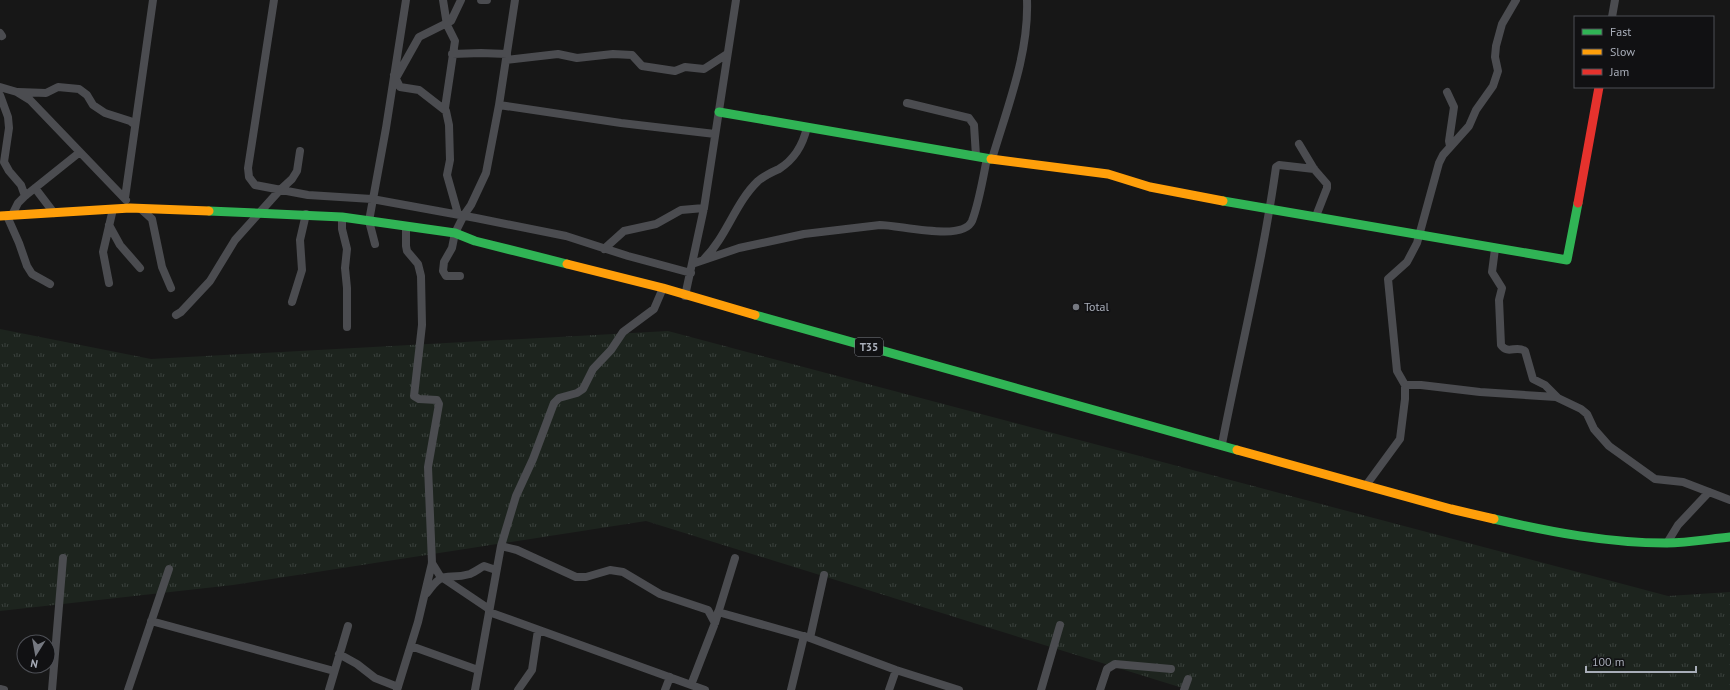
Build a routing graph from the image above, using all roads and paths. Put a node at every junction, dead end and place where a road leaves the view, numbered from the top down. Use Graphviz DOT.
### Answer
graph roads {
  1 [pos="153,0"];
  2 [pos="274,0"];
  3 [pos="406,0"];
  4 [pos="443,0"];
  5 [pos="461,0"];
  6 [pos="481,0"];
  7 [pos="487,0"];
  8 [pos="515,0"];
  9 [pos="736,0"];
  10 [pos="1027,0"];
  11 [pos="1516,0"];
  12 [pos="1615,0"];
  13 [pos="1612,16"];
  14 [pos="447,25"];
  15 [pos="452,54"];
  16 [pos="727,54"];
  17 [pos="506,57"];
  18 [pos="395,76"];
  19 [pos="0,87"];
  20 [pos="1598,88"];
  21 [pos="17,92"];
  22 [pos="1447,92"];
  23 [pos="0,94"];
  24 [pos="907,103"];
  25 [pos="499,105"];
  26 [pos="445,108"];
  27 [pos="719,112"];
  28 [pos="135,125"];
  29 [pos="807,127"];
  30 [pos="715,134"];
  31 [pos="1299,144"];
  32 [pos="1450,146"];
  33 [pos="300,150"];
  34 [pos="80,152"];
  35 [pos="976,156"];
  36 [pos="990,159"];
  37 [pos="1314,169"];
  38 [pos="35,188"];
  39 [pos="279,191"];
  40 [pos="25,196"];
  41 [pos="125,198"];
  42 [pos="372,199"];
  43 [pos="130,208"];
  44 [pos="704,208"];
  45 [pos="1271,208"];
  46 [pos="113,209"];
  47 [pos="140,209"];
  48 [pos="54,213"];
  49 [pos="260,213"];
  50 [pos="306,214"];
  51 [pos="461,215"];
  52 [pos="6,216"];
  53 [pos="1316,216"];
  54 [pos="342,217"];
  55 [pos="369,221"];
  56 [pos="109,225"];
  57 [pos="406,226"];
  58 [pos="455,233"];
  59 [pos="1419,235"];
  60 [pos="375,244"];
  61 [pos="604,249"];
  62 [pos="1495,249"];
  63 [pos="703,260"];
  64 [pos="692,264"];
  65 [pos="140,268"];
  66 [pos="691,273"];
  67 [pos="460,276"];
  68 [pos="109,283"];
  69 [pos="50,284"];
  70 [pos="171,288"];
  71 [pos="663,288"];
  72 [pos="685,296"];
  73 [pos="292,302"];
  74 [pos="176,314"];
  75 [pos="347,326"];
  76 [pos="1405,385"];
  77 [pos="1556,397"];
  78 [pos="1222,444"];
  79 [pos="1367,484"];
  80 [pos="1709,492"];
  81 [pos="1730,500"];
  82 [pos="1730,537"];
  83 [pos="1668,543"];
  84 [pos="501,546"];
  85 [pos="63,558"];
  86 [pos="734,558"];
  87 [pos="432,563"];
  88 [pos="169,569"];
  89 [pos="496,570"];
  90 [pos="824,574"];
  91 [pos="442,577"];
  92 [pos="423,597"];
  93 [pos="489,610"];
  94 [pos="718,612"];
  95 [pos="151,621"];
  96 [pos="715,623"];
  97 [pos="1060,625"];
  98 [pos="348,626"];
  99 [pos="538,630"];
  100 [pos="807,637"];
  101 [pos="411,646"];
  102 [pos="339,654"];
  103 [pos="1170,669"];
  104 [pos="334,670"];
  105 [pos="478,670"];
  106 [pos="896,670"];
  107 [pos="670,677"];
  108 [pos="1188,679"];
  109 [pos="691,685"];
  110 [pos="0,689"];
  111 [pos="398,689"];
  112 [pos="4,690"];
  113 [pos="52,690"];
  114 [pos="128,690"];
  115 [pos="329,690"];
  116 [pos="475,690"];
  117 [pos="518,690"];
  118 [pos="665,690"];
  119 [pos="705,690"];
  120 [pos="791,690"];
  121 [pos="889,690"];
  122 [pos="959,690"];
  123 [pos="1041,690"];
  124 [pos="1100,690"];
  125 [pos="1184,690"];
  1 -- 28 [label="street"];
  2 -- 39 [label="street"];
  3 -- 18 [label="street"];
  4 -- 14 [label="street"];
  5 -- 14 [label="street"];
  6 -- 7 [label="street"];
  8 -- 17 [label="street"];
  9 -- 16 [label="street"];
  10 -- 36 [label="street"];
  11 -- 32 [label="street"];
  12 -- 13 [label="street"];
  14 -- 15 [label="street"];
  14 -- 18 [label="street"];
  15 -- 17 [label="street"];
  15 -- 26 [label="street"];
  16 -- 17 [label="street"];
  16 -- 27 [label="street"];
  17 -- 25 [label="street"];
  18 -- 26 [label="street"];
  18 -- 42 [label="street"];
  19 -- 21 [label="street"];
  20 -- 62 [label="main road"];
  21 -- 28 [label="street"];
  21 -- 34 [label="street"];
  22 -- 32 [label="street"];
  23 -- 40 [label="street"];
  24 -- 35 [label="street"];
  25 -- 30 [label="street"];
  25 -- 51 [label="street"];
  26 -- 51 [label="street"];
  27 -- 29 [label="main road"];
  27 -- 30 [label="street"];
  28 -- 41 [label="street"];
  29 -- 35 [label="main road"];
  29 -- 63 [label="street"];
  30 -- 44 [label="street"];
  31 -- 37 [label="street"];
  32 -- 59 [label="street"];
  33 -- 39 [label="street"];
  34 -- 38 [label="street"];
  34 -- 41 [label="street"];
  35 -- 36 [label="main road"];
  36 -- 45 [label="main road"];
  36 -- 63 [label="street"];
  37 -- 45 [label="street"];
  37 -- 53 [label="street"];
  38 -- 40 [label="street"];
  38 -- 48 [label="street"];
  39 -- 42 [label="street"];
  39 -- 49 [label="street"];
  40 -- 52 [label="street"];
  41 -- 43 [label="street"];
  42 -- 51 [label="street"];
  42 -- 55 [label="street"];
  43 -- 46 [label="main road, T35"];
  43 -- 47 [label="main road, T35"];
  44 -- 61 [label="street"];
  44 -- 64 [label="street"];
  45 -- 53 [label="main road"];
  45 -- 78 [label="street"];
  46 -- 48 [label="main road, T35"];
  46 -- 56 [label="street"];
  47 -- 49 [label="main road, T35"];
  47 -- 70 [label="street"];
  48 -- 52 [label="main road, T35"];
  49 -- 50 [label="main road, T35"];
  49 -- 74 [label="street"];
  50 -- 54 [label="main road, T35"];
  50 -- 73 [label="street"];
  51 -- 58 [label="street"];
  51 -- 61 [label="street"];
  52 -- 69 [label="street"];
  53 -- 59 [label="main road"];
  54 -- 55 [label="main road, T35"];
  54 -- 75 [label="street"];
  55 -- 57 [label="main road, T35"];
  55 -- 60 [label="street"];
  56 -- 65 [label="street"];
  56 -- 68 [label="street"];
  57 -- 58 [label="main road, T35"];
  57 -- 87 [label="street"];
  58 -- 67 [label="street"];
  58 -- 71 [label="main road, T35"];
  59 -- 62 [label="main road"];
  59 -- 76 [label="street"];
  61 -- 66 [label="street"];
  62 -- 77 [label="street"];
  63 -- 64 [label="street"];
  64 -- 66 [label="street"];
  66 -- 72 [label="street"];
  71 -- 72 [label="main road, T35"];
  71 -- 84 [label="street"];
  72 -- 78 [label="main road, T35"];
  76 -- 77 [label="street"];
  76 -- 79 [label="street"];
  77 -- 80 [label="street"];
  78 -- 79 [label="main road, T35"];
  79 -- 83 [label="main road, T35"];
  80 -- 81 [label="street"];
  80 -- 83 [label="street"];
  82 -- 83 [label="main road, T35"];
  84 -- 89 [label="street"];
  84 -- 96 [label="street"];
  85 -- 113 [label="street"];
  86 -- 94 [label="street"];
  87 -- 91 [label="street"];
  87 -- 92 [label="street"];
  88 -- 95 [label="street"];
  89 -- 91 [label="street"];
  89 -- 93 [label="street"];
  90 -- 100 [label="street"];
  91 -- 92 [label="street"];
  91 -- 93 [label="street"];
  92 -- 101 [label="street"];
  93 -- 99 [label="street"];
  93 -- 105 [label="street"];
  94 -- 96 [label="street"];
  94 -- 100 [label="street"];
  95 -- 104 [label="street"];
  95 -- 114 [label="street"];
  96 -- 109 [label="street"];
  97 -- 123 [label="street"];
  98 -- 102 [label="street"];
  99 -- 107 [label="street"];
  99 -- 117 [label="street"];
  100 -- 106 [label="street"];
  100 -- 120 [label="street"];
  101 -- 105 [label="street"];
  101 -- 111 [label="street"];
  102 -- 104 [label="street"];
  102 -- 111 [label="street"];
  103 -- 124 [label="street"];
  104 -- 115 [label="street"];
  105 -- 116 [label="street"];
  106 -- 121 [label="street"];
  106 -- 122 [label="street"];
  107 -- 109 [label="street"];
  107 -- 118 [label="street"];
  108 -- 125 [label="street"];
  109 -- 119 [label="street"];
  110 -- 112 [label="street"];
}
